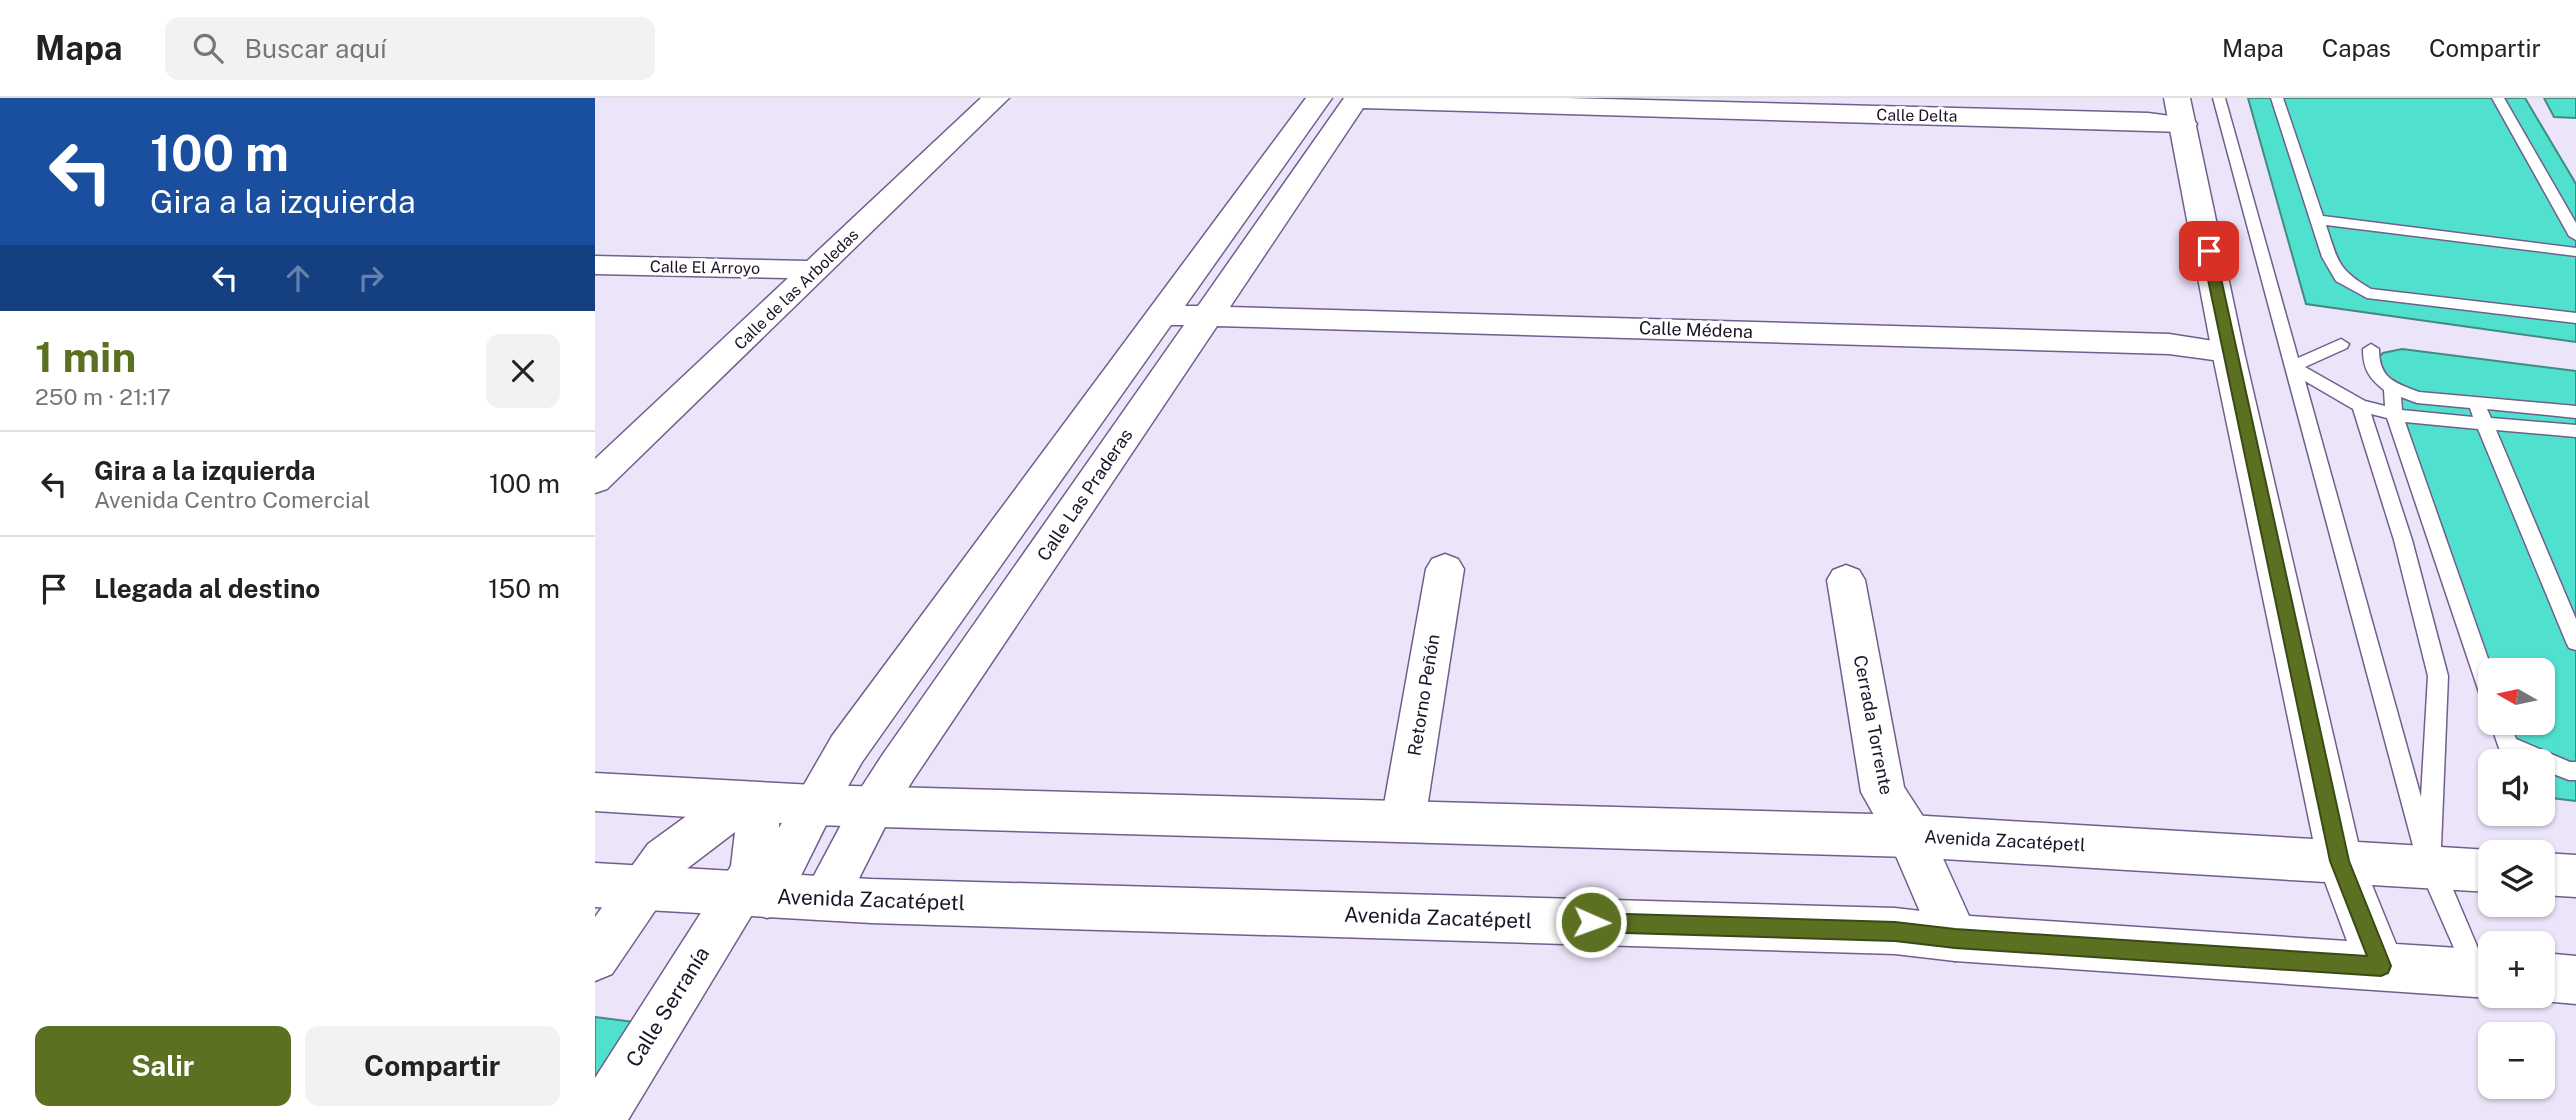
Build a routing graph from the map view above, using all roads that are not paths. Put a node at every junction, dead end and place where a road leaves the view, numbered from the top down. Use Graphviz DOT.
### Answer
graph roads {
  1 [pos="996,98"];
  2 [pos="1319,98"];
  3 [pos="2219,98"];
  4 [pos="2277,98"];
  5 [pos="2498,98"];
  6 [pos="1356,99"];
  7 [pos="2180,111"];
  8 [pos="2317,220"];
  9 [pos="2576,236"];
  10 [pos="2576,252"];
  11 [pos="595,265"];
  12 [pos="816,270"];
  13 [pos="1163,315"];
  14 [pos="1209,315"];
  15 [pos="2576,318"];
  16 [pos="2341,344"];
  17 [pos="2371,349"];
  18 [pos="2228,352"];
  19 [pos="2292,367"];
  20 [pos="2392,388"];
  21 [pos="2476,403"];
  22 [pos="2360,406"];
  23 [pos="2394,414"];
  24 [pos="2574,415"];
  25 [pos="2485,423"];
  26 [pos="2576,431"];
  27 [pos="595,480"];
  28 [pos="1445,569"];
  29 [pos="1846,580"];
  30 [pos="2576,642"];
  31 [pos="2478,660"];
  32 [pos="2504,735"];
  33 [pos="2576,771"];
  34 [pos="595,792"];
  35 [pos="749,803"];
  36 [pos="814,805"];
  37 [pos="874,806"];
  38 [pos="1403,821"];
  39 [pos="1910,836"];
  40 [pos="2340,861"];
  41 [pos="2430,868"];
  42 [pos="2478,870"];
  43 [pos="2555,875"];
  44 [pos="2576,876"];
  45 [pos="595,885"];
  46 [pos="641,888"];
  47 [pos="753,896"];
  48 [pos="825,898"];
  49 [pos="1955,938"];
  50 [pos="595,957"];
  51 [pos="2478,963"];
  52 [pos="2381,966"];
  53 [pos="2478,973"];
  54 [pos="2555,978"];
  55 [pos="2576,980"];
  56 [pos="598,1120"];
  1 -- 12 [label="street, Calle de las Arboledas"];
  2 -- 13 [label="street"];
  3 -- 19 [label="lane"];
  4 -- 8 [label="lane"];
  5 -- 9 [label="lane"];
  6 -- 7 [label="street, Calle Delta"];
  6 -- 14 [label="street, Calle Las Praderas"];
  7 -- 18 [label="street"];
  8 -- 10 [label="lane"];
  8 -- 15 [label="lane"];
  11 -- 12 [label="street, Calle El Arroyo"];
  12 -- 27 [label="street, Calle de las Arboledas"];
  13 -- 14 [label="street, Calle Médena"];
  13 -- 36 [label="street"];
  14 -- 18 [label="street, Calle Médena"];
  14 -- 37 [label="street, Calle Las Praderas"];
  16 -- 19 [label="lane"];
  17 -- 20 [label="lane"];
  18 -- 40 [label="street"];
  19 -- 22 [label="lane"];
  19 -- 41 [label="lane"];
  20 -- 21 [label="lane"];
  20 -- 23 [label="lane"];
  21 -- 24 [label="lane"];
  21 -- 25 [label="lane"];
  22 -- 23 [label="lane"];
  22 -- 41 [label="lane"];
  23 -- 25 [label="lane"];
  23 -- 31 [label="lane"];
  25 -- 26 [label="lane"];
  25 -- 30 [label="lane"];
  28 -- 38 [label="street, Retorno Peñón"];
  29 -- 39 [label="street, Cerrada Torrente"];
  32 -- 33 [label="lane"];
  34 -- 35 [label="street, Avenida Zacatépetl"];
  35 -- 36 [label="street, Avenida Zacatépetl"];
  35 -- 46 [label="street"];
  35 -- 47 [label="street"];
  36 -- 37 [label="street, Avenida Zacatépetl"];
  36 -- 47 [label="street"];
  37 -- 38 [label="street, Avenida Zacatépetl"];
  37 -- 48 [label="street, Calle Las Praderas"];
  38 -- 39 [label="street, Avenida Zacatépetl"];
  39 -- 40 [label="street, Avenida Zacatépetl"];
  39 -- 49 [label="street, Cerrada Torrente"];
  40 -- 41 [label="street, Avenida Zacatépetl"];
  40 -- 52 [label="street"];
  41 -- 42 [label="street, Avenida Zacatépetl"];
  41 -- 51 [label="lane"];
  43 -- 44 [label="street"];
  45 -- 46 [label="street, Avenida Zacatépetl"];
  46 -- 47 [label="street, Avenida Zacatépetl"];
  46 -- 50 [label="street"];
  47 -- 48 [label="street, Avenida Zacatépetl"];
  47 -- 56 [label="street, Calle Serranía"];
  48 -- 49 [label="street, Avenida Zacatépetl"];
  49 -- 52 [label="street, Avenida Zacatépetl"];
  52 -- 53 [label="street, Avenida Zacatépetl"];
  54 -- 55 [label="street"];
}
